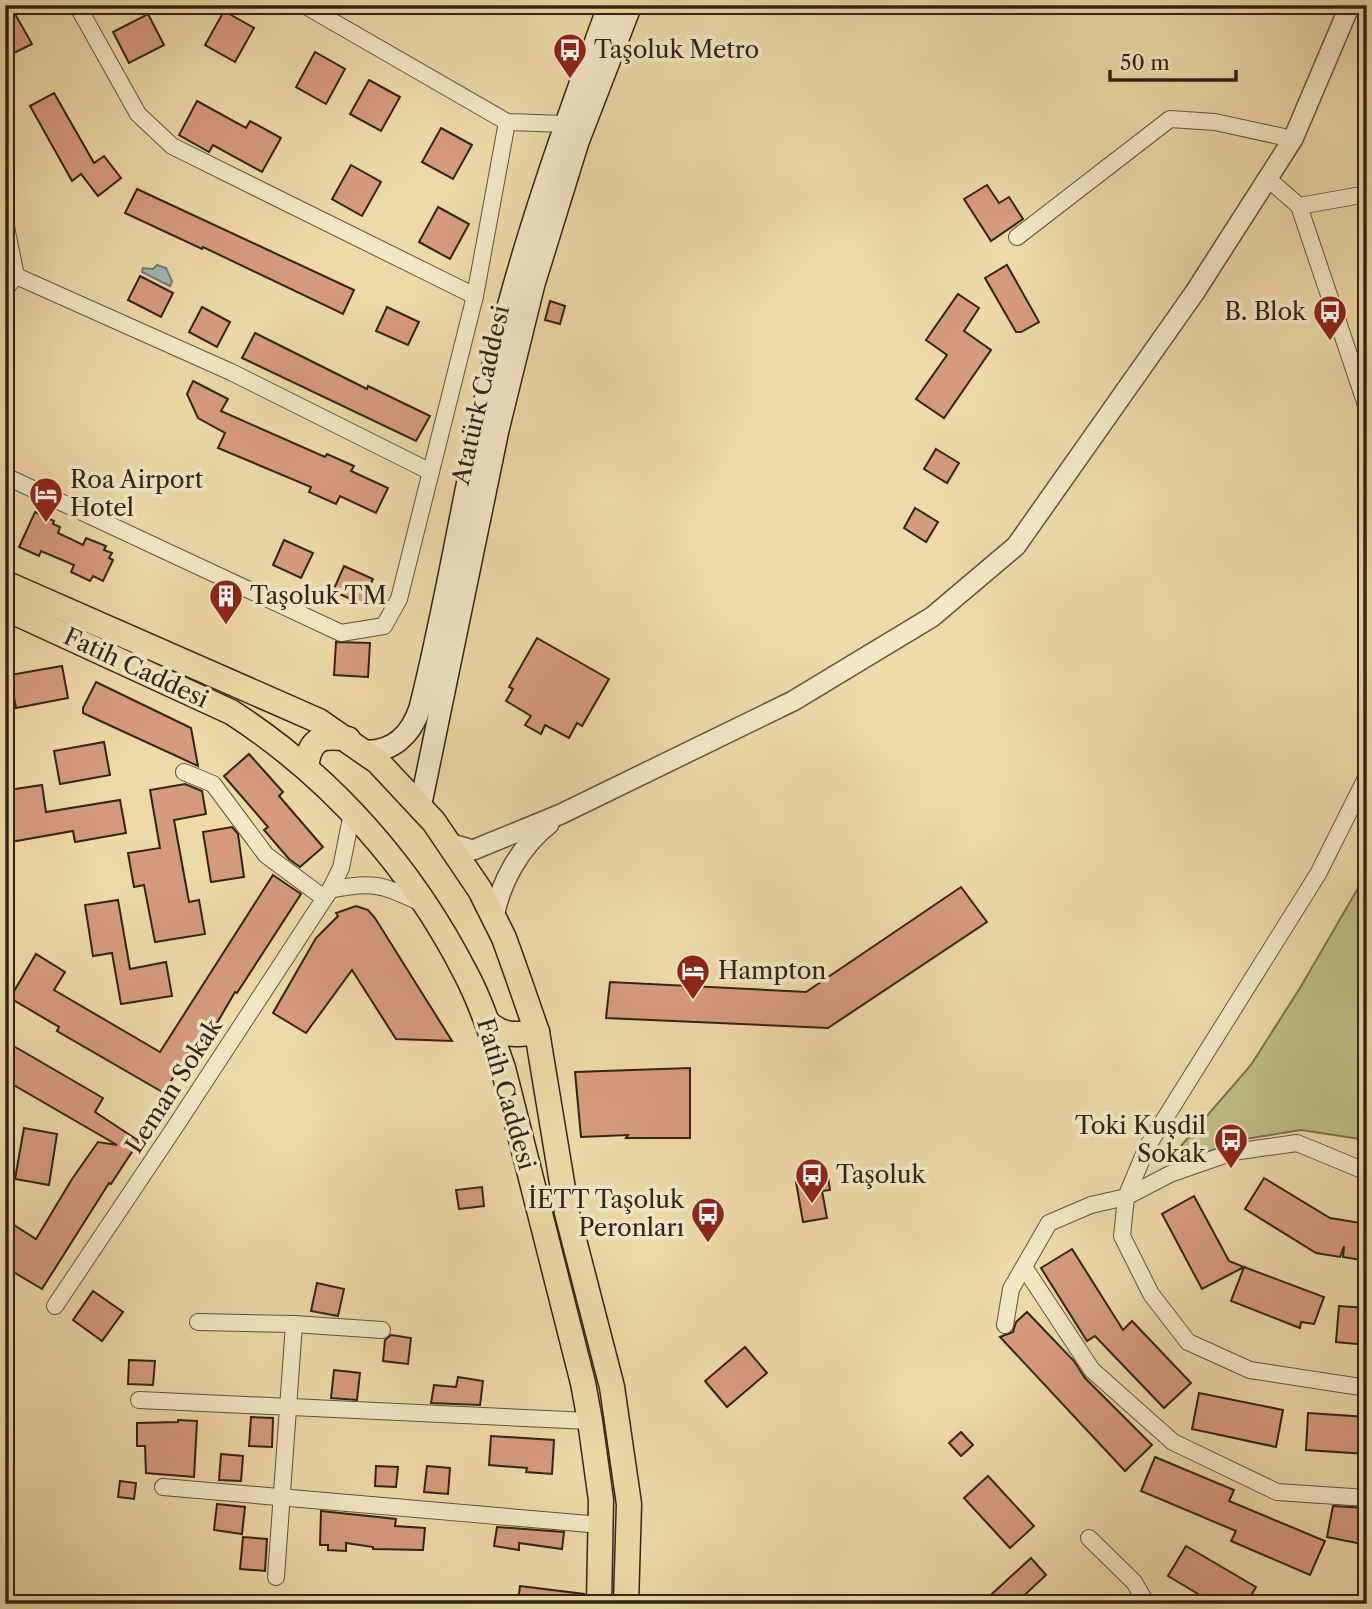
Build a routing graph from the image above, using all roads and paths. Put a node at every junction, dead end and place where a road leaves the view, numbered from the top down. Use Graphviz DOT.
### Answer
graph roads {
  1 [pos="77,5"];
  2 [pos="304,5"];
  3 [pos="610,5"];
  4 [pos="631,5"];
  5 [pos="1350,5"];
  6 [pos="507,122"];
  7 [pos="574,128"];
  8 [pos="1293,139"];
  9 [pos="1268,178"];
  10 [pos="1367,194"];
  11 [pos="1300,206"];
  12 [pos="5,222"];
  13 [pos="1017,237"];
  14 [pos="11,274"];
  15 [pos="5,289"];
  16 [pos="475,296"];
  17 [pos="1364,390"];
  18 [pos="1367,408"];
  19 [pos="431,472"];
  20 [pos="5,476"];
  21 [pos="5,583"];
  22 [pos="5,608"];
  23 [pos="356,745"];
  24 [pos="306,767"];
  25 [pos="184,772"];
  26 [pos="1367,776"];
  27 [pos="420,808"];
  28 [pos="352,813"];
  29 [pos="561,814"];
  30 [pos="449,843"];
  31 [pos="327,894"];
  32 [pos="426,905"];
  33 [pos="494,917"];
  34 [pos="487,1022"];
  35 [pos="537,1032"];
  36 [pos="1367,1172"];
  37 [pos="1126,1197"];
  38 [pos="1024,1267"];
  39 [pos="55,1306"];
  40 [pos="198,1322"];
  41 [pos="294,1324"];
  42 [pos="1005,1325"];
  43 [pos="382,1330"];
  44 [pos="1367,1388"];
  45 [pos="139,1401"];
  46 [pos="286,1406"];
  47 [pos="590,1421"];
  48 [pos="163,1487"];
  49 [pos="283,1498"];
  50 [pos="1367,1498"];
  51 [pos="601,1525"];
  52 [pos="1089,1538"];
  53 [pos="276,1577"];
  54 [pos="600,1604"];
  55 [pos="626,1604"];
  56 [pos="1147,1604"];
  1 -- 16 [label="street"];
  2 -- 6 [label="street"];
  3 -- 7 [label="main road, Atatürk Caddesi"];
  4 -- 7 [label="main road, Atatürk Caddesi"];
  5 -- 8 [label="street"];
  6 -- 7 [label="street"];
  6 -- 16 [label="street"];
  7 -- 23 [label="main road, Atatürk Caddesi"];
  7 -- 27 [label="main road, Atatürk Caddesi"];
  8 -- 9 [label="street"];
  8 -- 13 [label="street"];
  9 -- 11 [label="street"];
  9 -- 29 [label="street"];
  10 -- 11 [label="street"];
  11 -- 17 [label="street"];
  12 -- 14 [label="street"];
  14 -- 15 [label="street"];
  14 -- 19 [label="street"];
  16 -- 19 [label="street"];
  17 -- 18 [label="street"];
  19 -- 20 [label="street"];
  21 -- 23 [label="main road, Fatih Caddesi"];
  22 -- 24 [label="main road, Fatih Caddesi"];
  23 -- 24 [label="main road"];
  23 -- 27 [label="main road, Fatih Caddesi"];
  24 -- 28 [label="main road, Fatih Caddesi"];
  25 -- 31 [label="street"];
  26 -- 37 [label="street"];
  27 -- 30 [label="main road, Fatih Caddesi"];
  28 -- 31 [label="street, Leman Sokak"];
  28 -- 32 [label="main road, Fatih Caddesi"];
  29 -- 30 [label="street"];
  29 -- 33 [label="street"];
  30 -- 33 [label="main road, Fatih Caddesi"];
  31 -- 32 [label="street"];
  31 -- 39 [label="street, Leman Sokak"];
  32 -- 34 [label="main road, Fatih Caddesi"];
  33 -- 35 [label="main road, Fatih Caddesi"];
  34 -- 35 [label="main road"];
  34 -- 47 [label="main road, Fatih Caddesi"];
  35 -- 55 [label="main road, Fatih Caddesi"];
  36 -- 37 [label="street"];
  37 -- 38 [label="street"];
  37 -- 44 [label="street"];
  38 -- 42 [label="street"];
  38 -- 50 [label="street"];
  40 -- 41 [label="street"];
  41 -- 43 [label="street"];
  41 -- 46 [label="street"];
  45 -- 46 [label="street"];
  46 -- 47 [label="street"];
  46 -- 49 [label="street"];
  47 -- 51 [label="main road, Fatih Caddesi"];
  48 -- 49 [label="street"];
  49 -- 51 [label="street"];
  49 -- 53 [label="street"];
  51 -- 54 [label="main road, Fatih Caddesi"];
  52 -- 56 [label="street"];
}
